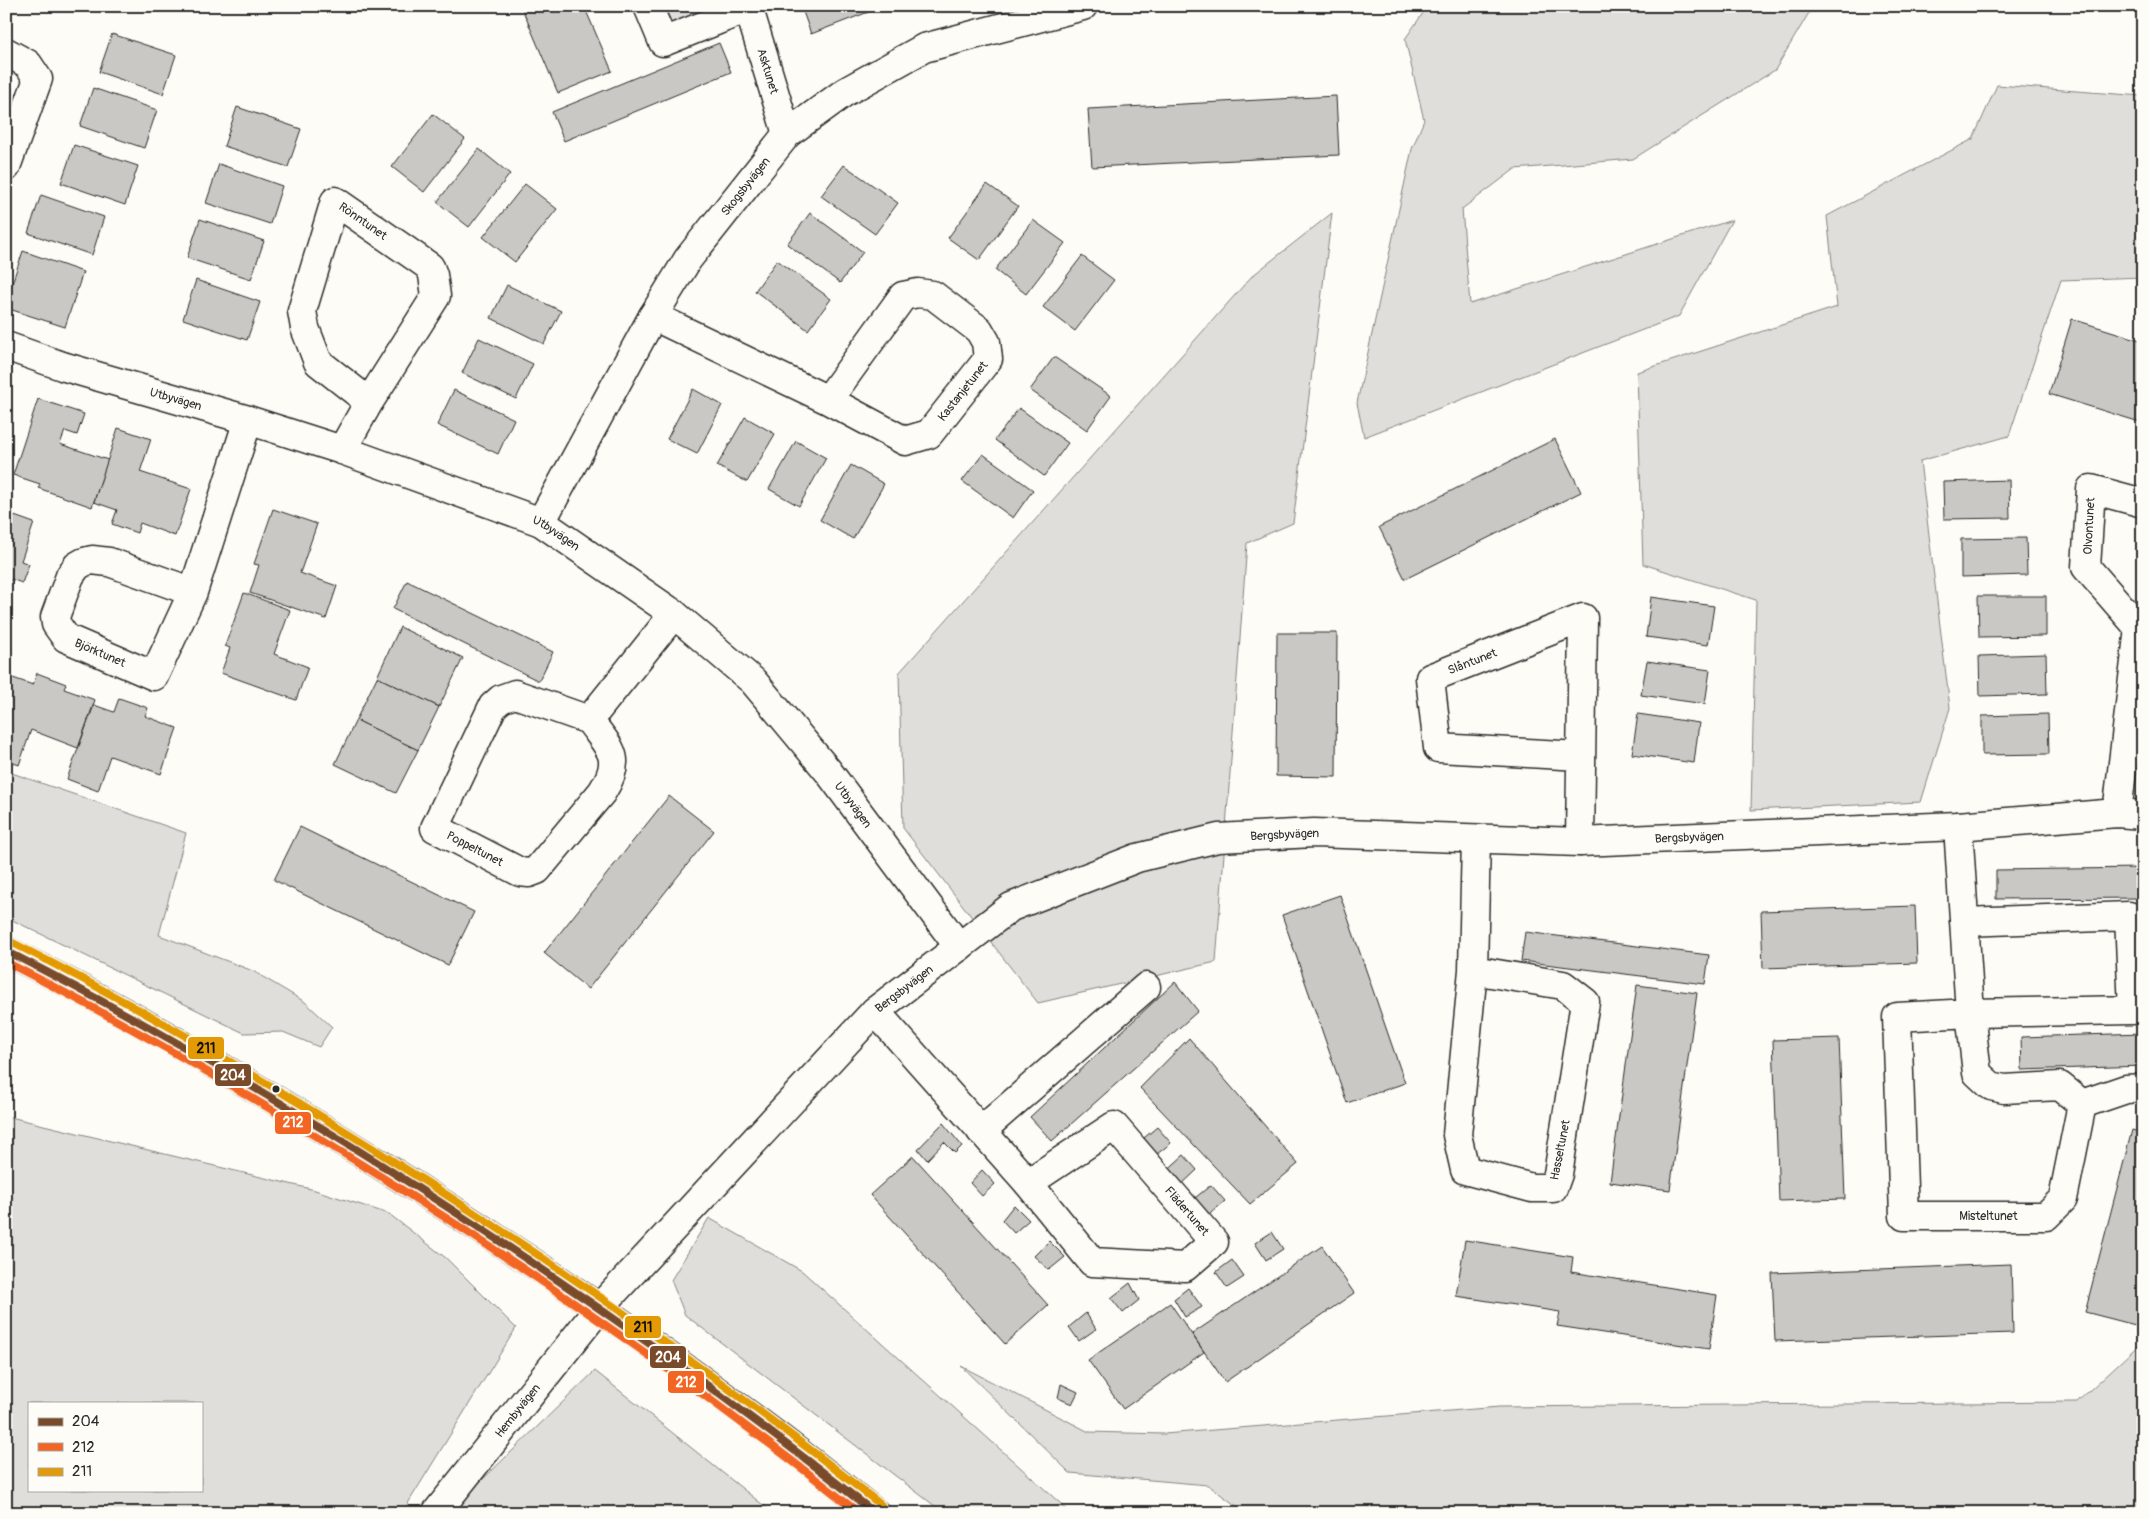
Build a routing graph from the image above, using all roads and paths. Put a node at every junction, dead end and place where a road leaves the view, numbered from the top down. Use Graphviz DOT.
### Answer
graph roads {
  1 [pos="648,6"];
  2 [pos="1083,6"];
  3 [pos="748,7"];
  4 [pos="6,52"];
  5 [pos="787,134"];
  6 [pos="6,167"];
  7 [pos="653,316"];
  8 [pos="6,346"];
  9 [pos="828,400"];
  10 [pos="369,402"];
  11 [pos="248,420"];
  12 [pos="342,450"];
  13 [pos="2143,504"];
  14 [pos="541,522"];
  15 [pos="194,592"];
  16 [pos="674,614"];
  17 [pos="2141,628"];
  18 [pos="589,720"];
  19 [pos="1580,756"];
  20 [pos="2130,814"];
  21 [pos="1958,826"];
  22 [pos="1476,839"];
  23 [pos="1580,842"];
  24 [pos="1964,922"];
  25 [pos="959,947"];
  26 [pos="6,951"];
  27 [pos="1473,970"];
  28 [pos="1146,987"];
  29 [pos="875,1011"];
  30 [pos="1970,1013"];
  31 [pos="2143,1088"];
  32 [pos="2082,1104"];
  33 [pos="981,1131"];
  34 [pos="1028,1183"];
  35 [pos="600,1307"];
  36 [pos="436,1513"];
  37 [pos="875,1513"];
  1 -- 3 [label="street, Asktunet"];
  2 -- 5 [label="street, Skogsbyvägen"];
  3 -- 5 [label="street, Asktunet"];
  4 -- 6 [label="street"];
  5 -- 7 [label="street, Skogsbyvägen"];
  7 -- 9 [label="street, Kastanjetunet"];
  7 -- 14 [label="street, Skogsbyvägen"];
  8 -- 11 [label="street, Utbyvägen"];
  9 -- 9 [label="street, Kastanjetunet"];
  10 -- 10 [label="street, Rönntunet"];
  10 -- 12 [label="street, Rönntunet"];
  11 -- 12 [label="street, Utbyvägen"];
  11 -- 15 [label="street, Björktunet"];
  12 -- 14 [label="street, Utbyvägen"];
  13 -- 17 [label="street, Olvontunet"];
  14 -- 16 [label="street, Utbyvägen"];
  15 -- 15 [label="street, Björktunet"];
  16 -- 18 [label="street"];
  16 -- 25 [label="street, Utbyvägen"];
  17 -- 20 [label="street, Olvontunet"];
  18 -- 18 [label="street, Poppeltunet"];
  19 -- 19 [label="street, Slåntunet"];
  19 -- 23 [label="street, Slåntunet"];
  20 -- 21 [label="street, Bergsbyvägen"];
  21 -- 23 [label="street, Bergsbyvägen"];
  21 -- 24 [label="street"];
  22 -- 23 [label="street, Bergsbyvägen"];
  22 -- 25 [label="street, Bergsbyvägen"];
  22 -- 27 [label="street, Hasseltunet"];
  24 -- 30 [label="street"];
  24 -- 30 [label="street"];
  25 -- 29 [label="street, Bergsbyvägen"];
  26 -- 35 [label="street"];
  27 -- 27 [label="street, Hasseltunet"];
  28 -- 33 [label="street"];
  29 -- 33 [label="street, Flädertunet"];
  29 -- 35 [label="street, Bergsbyvägen"];
  30 -- 32 [label="street"];
  30 -- 32 [label="street, Misteltunet"];
  31 -- 32 [label="street"];
  33 -- 34 [label="street, Flädertunet"];
  34 -- 34 [label="street, Flädertunet"];
  35 -- 36 [label="street, Hembyvägen"];
  35 -- 37 [label="street"];
}
